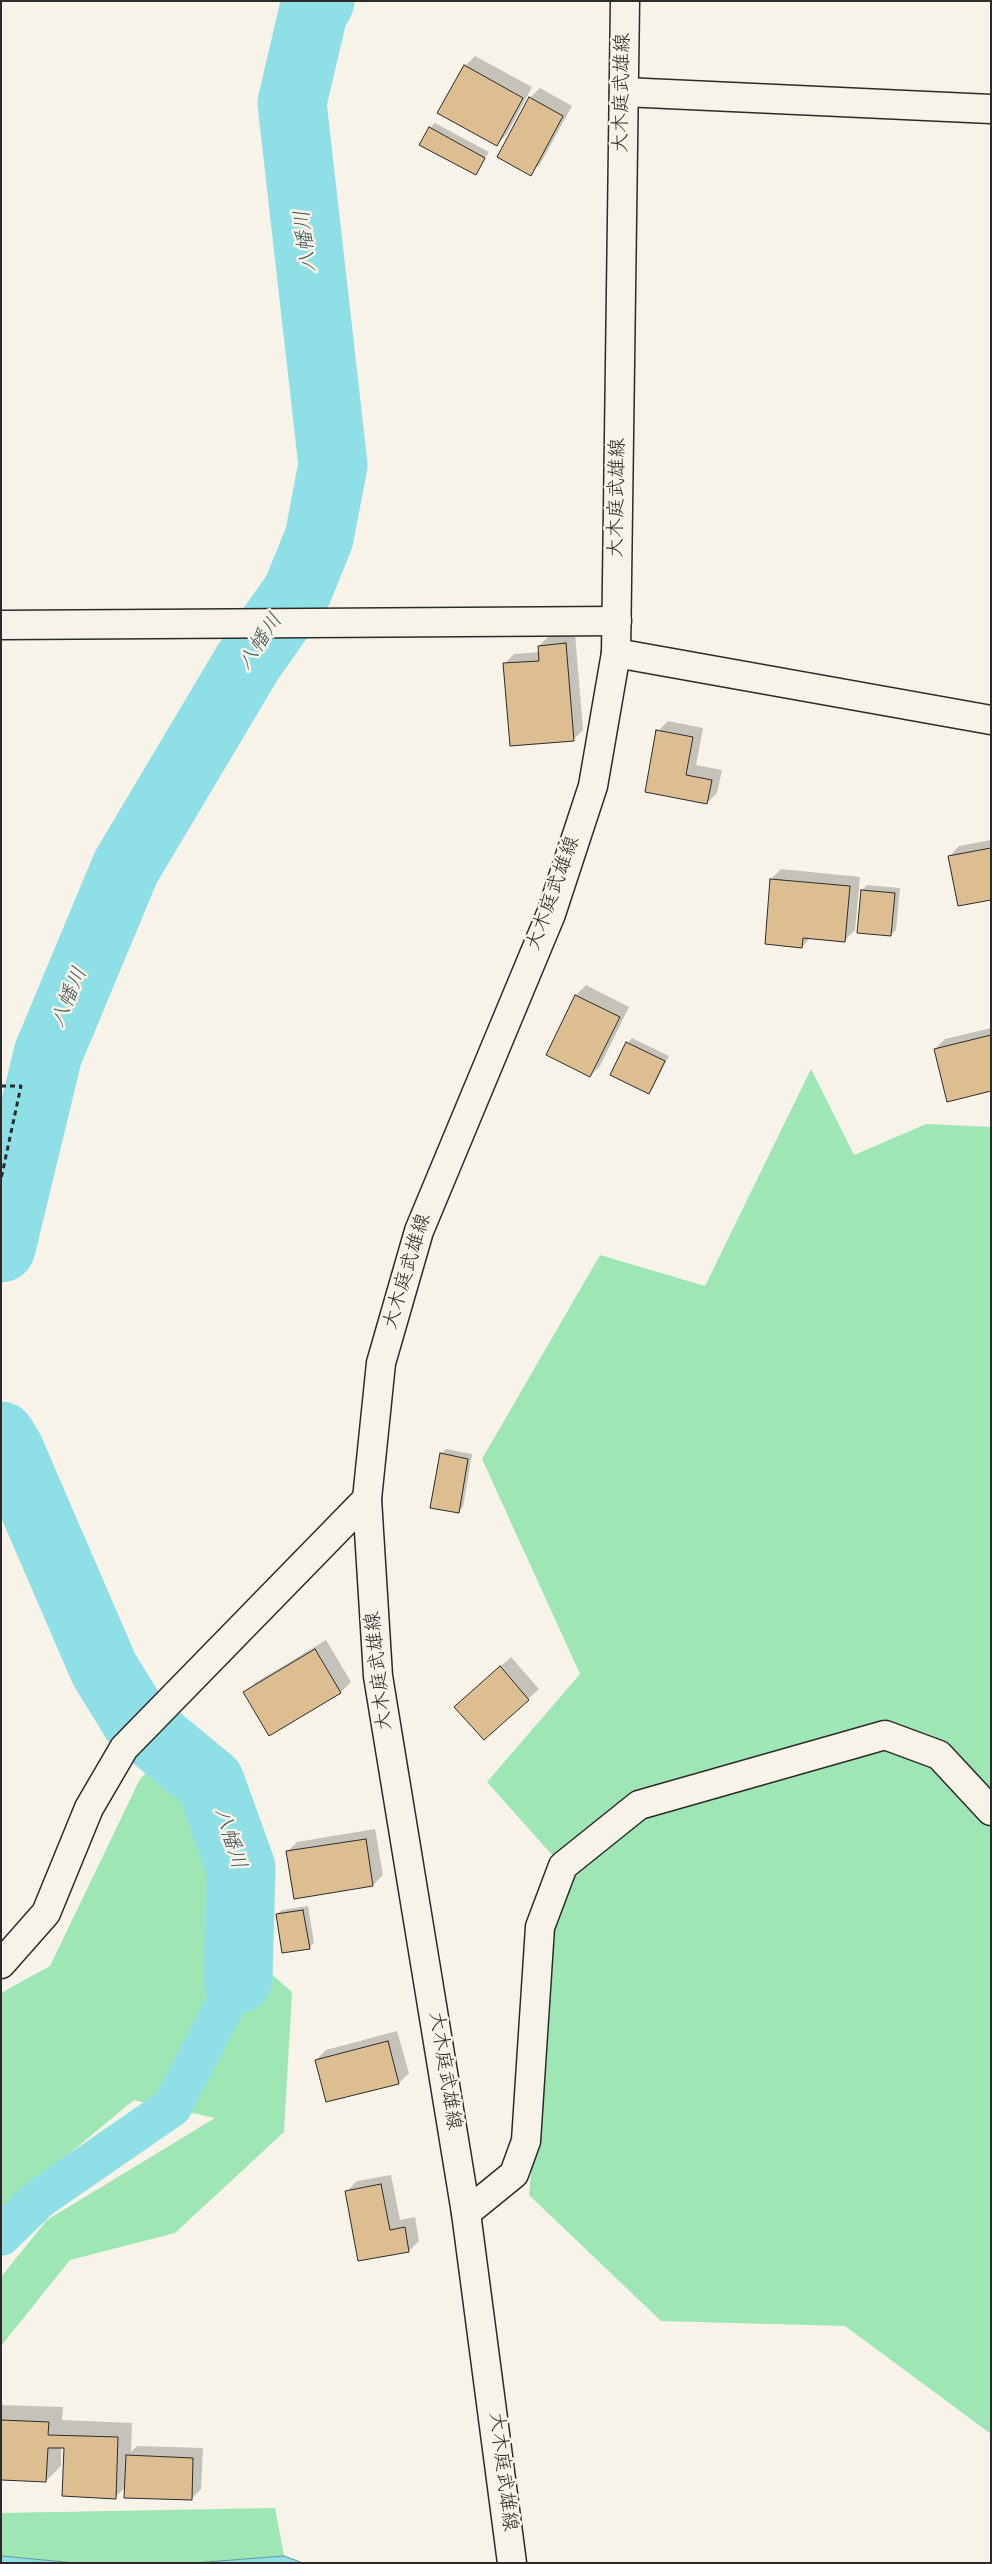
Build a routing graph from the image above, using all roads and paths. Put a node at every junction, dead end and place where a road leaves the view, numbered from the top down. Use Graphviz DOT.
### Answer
graph roads {
  1 [pos="625,1"];
  2 [pos="624,92"];
  3 [pos="991,109"];
  4 [pos="617,621"];
  5 [pos="1,625"];
  6 [pos="616,654"];
  7 [pos="991,720"];
  8 [pos="1,1086"];
  9 [pos="1,1179"];
  10 [pos="367,1499"];
  11 [pos="991,1811"];
  12 [pos="1,1964"];
  13 [pos="466,2213"];
  14 [pos="512,2563"];
  1 -- 2 [label="street, 大木庭武雄線"];
  2 -- 3 [label="street"];
  2 -- 4 [label="street, 大木庭武雄線"];
  4 -- 5 [label="street"];
  4 -- 6 [label="street, 大木庭武雄線"];
  6 -- 7 [label="street"];
  6 -- 10 [label="street, 大木庭武雄線"];
  8 -- 9 [label="path"];
  10 -- 12 [label="street"];
  10 -- 13 [label="street, 大木庭武雄線"];
  11 -- 13 [label="street"];
  13 -- 14 [label="street, 大木庭武雄線"];
}
